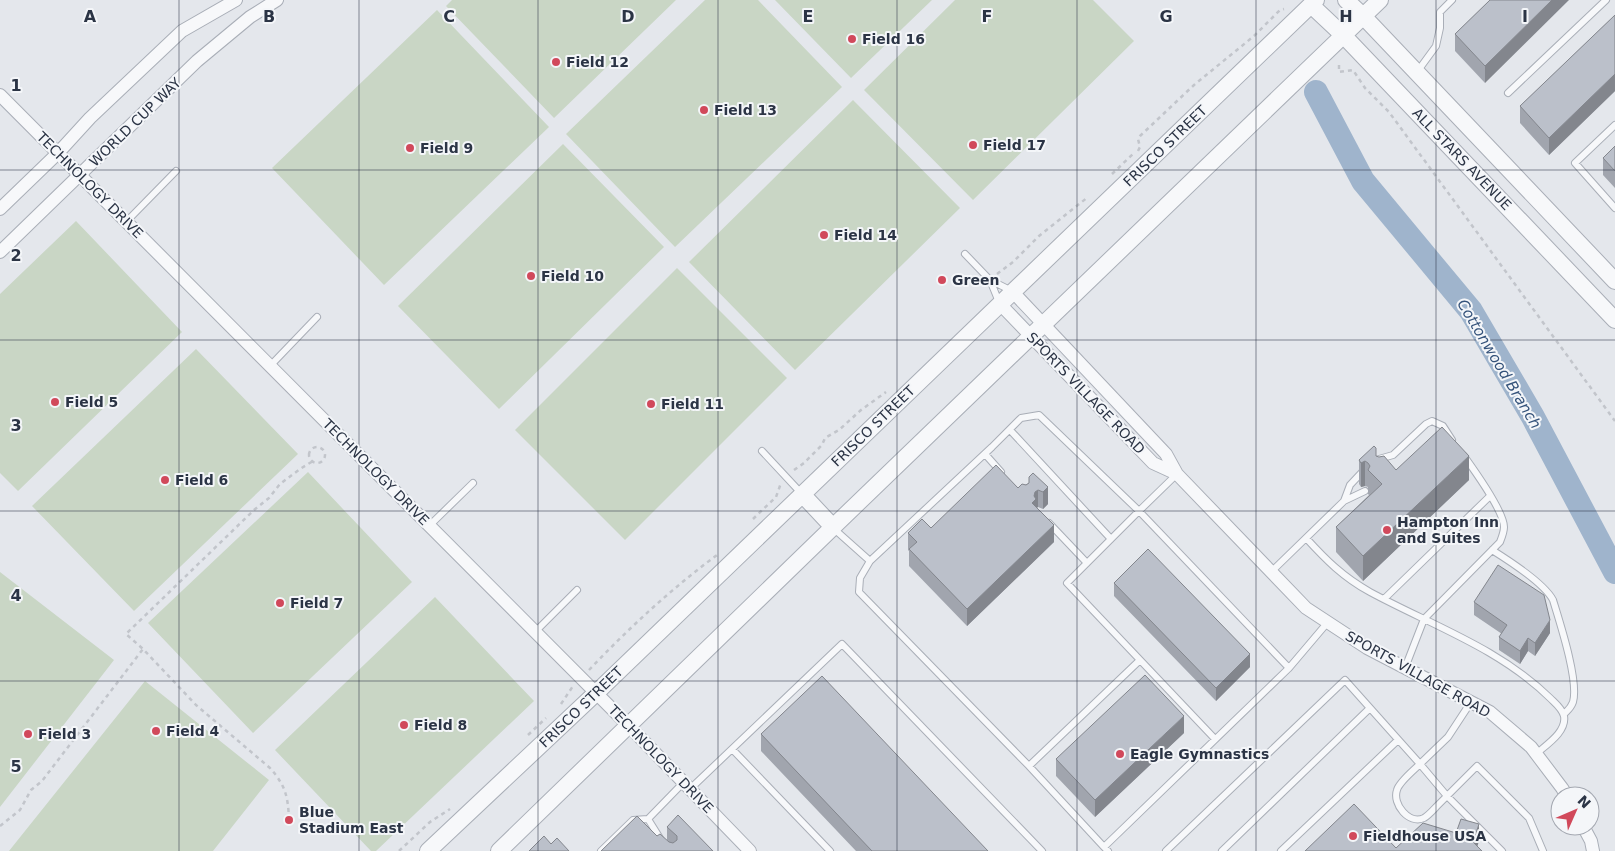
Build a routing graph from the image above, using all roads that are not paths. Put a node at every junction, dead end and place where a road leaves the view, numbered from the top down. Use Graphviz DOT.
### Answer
graph roads {
  1 [pos="236,0"];
  2 [pos="277,0"];
  3 [pos="1346,0"];
  4 [pos="1380,0"];
  5 [pos="1452,0"];
  6 [pos="1606,0"];
  7 [pos="1311,2"];
  8 [pos="1363,16"];
  9 [pos="1344,36"];
  10 [pos="1417,73"];
  11 [pos="1508,94"];
  12 [pos="0,95"];
  13 [pos="1615,125"];
  14 [pos="58,153"];
  15 [pos="176,171"];
  16 [pos="80,176"];
  17 [pos="1615,208"];
  18 [pos="0,209"];
  19 [pos="126,222"];
  20 [pos="1561,225"];
  21 [pos="1541,242"];
  22 [pos="0,252"];
  23 [pos="966,254"];
  24 [pos="990,280"];
  25 [pos="1615,281"];
  26 [pos="1013,292"];
  27 [pos="1000,304"];
  28 [pos="317,317"];
  29 [pos="1615,320"];
  30 [pos="1044,324"];
  31 [pos="1032,336"];
  32 [pos="270,366"];
  33 [pos="1010,430"];
  34 [pos="1454,442"];
  35 [pos="1459,450"];
  36 [pos="762,451"];
  37 [pos="985,454"];
  38 [pos="1385,458"];
  39 [pos="1382,467"];
  40 [pos="1177,474"];
  41 [pos="1005,476"];
  42 [pos="473,483"];
  43 [pos="1365,491"];
  44 [pos="802,494"];
  45 [pos="1490,496"];
  46 [pos="1344,501"];
  47 [pos="1139,511"];
  48 [pos="1046,520"];
  49 [pos="429,526"];
  50 [pos="833,527"];
  51 [pos="1306,538"];
  52 [pos="1111,539"];
  53 [pos="1492,550"];
  54 [pos="870,561"];
  55 [pos="1087,563"];
  56 [pos="1271,572"];
  57 [pos="577,590"];
  58 [pos="1384,599"];
  59 [pos="1424,619"];
  60 [pos="1328,622"];
  61 [pos="535,632"];
  62 [pos="1140,660"];
  63 [pos="1289,668"];
  64 [pos="1405,668"];
  65 [pos="596,693"];
  66 [pos="1471,702"];
  67 [pos="1370,708"];
  68 [pos="1564,714"];
  69 [pos="629,726"];
  70 [pos="1215,740"];
  71 [pos="1398,740"];
  72 [pos="732,748"];
  73 [pos="1536,754"];
  74 [pos="1420,764"];
  75 [pos="1029,766"];
  76 [pos="687,785"];
  77 [pos="1560,786"];
  78 [pos="1447,796"];
  79 [pos="648,819"];
  80 [pos="1588,836"];
  81 [pos="1106,849"];
  82 [pos="428,851"];
  83 [pos="500,851"];
  84 [pos="601,851"];
  85 [pos="672,851"];
  86 [pos="750,851"];
  87 [pos="830,851"];
  88 [pos="1042,851"];
  89 [pos="1166,851"];
  90 [pos="1222,851"];
  91 [pos="1281,851"];
  92 [pos="1502,851"];
  93 [pos="1543,851"];
  94 [pos="1593,851"];
  1 -- 14 [label="street"];
  2 -- 16 [label="street, WORLD CUP WAY"];
  3 -- 8 [label="street, ALL STARS AVENUE"];
  4 -- 8 [label="street"];
  5 -- 10 [label="lane"];
  6 -- 11 [label="lane"];
  7 -- 9 [label="street, ALL STARS AVENUE"];
  7 -- 26 [label="street, FRISCO STREET"];
  8 -- 9 [label="street"];
  8 -- 10 [label="street, ALL STARS AVENUE"];
  9 -- 21 [label="street, ALL STARS AVENUE"];
  9 -- 30 [label="street"];
  10 -- 20 [label="street, ALL STARS AVENUE"];
  12 -- 14 [label="street, TECHNOLOGY DRIVE"];
  13 -- 17 [label="lane"];
  14 -- 16 [label="street, TECHNOLOGY DRIVE"];
  14 -- 18 [label="street"];
  15 -- 19 [label="lane"];
  16 -- 19 [label="street, TECHNOLOGY DRIVE"];
  16 -- 22 [label="street, WORLD CUP WAY"];
  19 -- 32 [label="street, TECHNOLOGY DRIVE"];
  20 -- 21 [label="street"];
  20 -- 25 [label="street, ALL STARS AVENUE"];
  21 -- 29 [label="street, ALL STARS AVENUE"];
  23 -- 24 [label="lane"];
  24 -- 26 [label="lane"];
  24 -- 27 [label="lane"];
  26 -- 27 [label="street, FRISCO STREET"];
  26 -- 30 [label="street, SPORTS VILLAGE ROAD"];
  27 -- 31 [label="street, SPORTS VILLAGE ROAD"];
  27 -- 44 [label="street, FRISCO STREET"];
  28 -- 32 [label="lane"];
  30 -- 31 [label="street"];
  30 -- 40 [label="street, SPORTS VILLAGE ROAD"];
  31 -- 40 [label="street, SPORTS VILLAGE ROAD"];
  31 -- 50 [label="street"];
  32 -- 49 [label="street, TECHNOLOGY DRIVE"];
  33 -- 37 [label="lane"];
  33 -- 47 [label="lane"];
  33 -- 52 [label="lane"];
  34 -- 38 [label="lane"];
  35 -- 45 [label="lane"];
  36 -- 44 [label="lane"];
  37 -- 41 [label="lane"];
  37 -- 54 [label="lane"];
  38 -- 39 [label="lane"];
  38 -- 46 [label="lane"];
  40 -- 47 [label="lane"];
  40 -- 56 [label="street, SPORTS VILLAGE ROAD"];
  42 -- 49 [label="lane"];
  43 -- 46 [label="lane"];
  44 -- 50 [label="street"];
  44 -- 65 [label="street, FRISCO STREET"];
  45 -- 53 [label="lane"];
  45 -- 58 [label="lane"];
  46 -- 51 [label="lane"];
  47 -- 52 [label="lane"];
  47 -- 63 [label="lane"];
  48 -- 55 [label="lane"];
  49 -- 61 [label="street, TECHNOLOGY DRIVE"];
  50 -- 54 [label="lane"];
  50 -- 69 [label="street"];
  51 -- 56 [label="lane"];
  51 -- 58 [label="lane"];
  52 -- 55 [label="lane"];
  53 -- 59 [label="lane"];
  53 -- 68 [label="lane"];
  54 -- 75 [label="lane"];
  55 -- 62 [label="lane"];
  56 -- 60 [label="street, SPORTS VILLAGE ROAD"];
  57 -- 61 [label="lane"];
  58 -- 59 [label="lane"];
  59 -- 64 [label="lane"];
  59 -- 68 [label="lane"];
  60 -- 63 [label="lane"];
  60 -- 64 [label="street, SPORTS VILLAGE ROAD"];
  61 -- 65 [label="street, TECHNOLOGY DRIVE"];
  62 -- 70 [label="lane"];
  62 -- 75 [label="lane"];
  63 -- 70 [label="lane"];
  64 -- 66 [label="street, SPORTS VILLAGE ROAD"];
  65 -- 69 [label="street, TECHNOLOGY DRIVE"];
  65 -- 82 [label="street, FRISCO STREET"];
  66 -- 73 [label="street, SPORTS VILLAGE ROAD"];
  66 -- 74 [label="lane"];
  67 -- 71 [label="lane"];
  67 -- 89 [label="lane"];
  67 -- 90 [label="lane"];
  68 -- 73 [label="lane"];
  69 -- 76 [label="street, TECHNOLOGY DRIVE"];
  69 -- 83 [label="street"];
  70 -- 81 [label="lane"];
  71 -- 74 [label="lane"];
  71 -- 91 [label="lane"];
  72 -- 76 [label="lane"];
  72 -- 87 [label="lane"];
  72 -- 88 [label="lane"];
  73 -- 77 [label="street, SPORTS VILLAGE ROAD"];
  74 -- 78 [label="lane"];
  74 -- 78 [label="lane"];
  75 -- 81 [label="lane"];
  76 -- 79 [label="lane"];
  76 -- 86 [label="street, TECHNOLOGY DRIVE"];
  78 -- 92 [label="lane"];
  78 -- 93 [label="lane"];
  79 -- 84 [label="lane"];
  79 -- 85 [label="lane"];
  80 -- 94 [label="street"];
}
